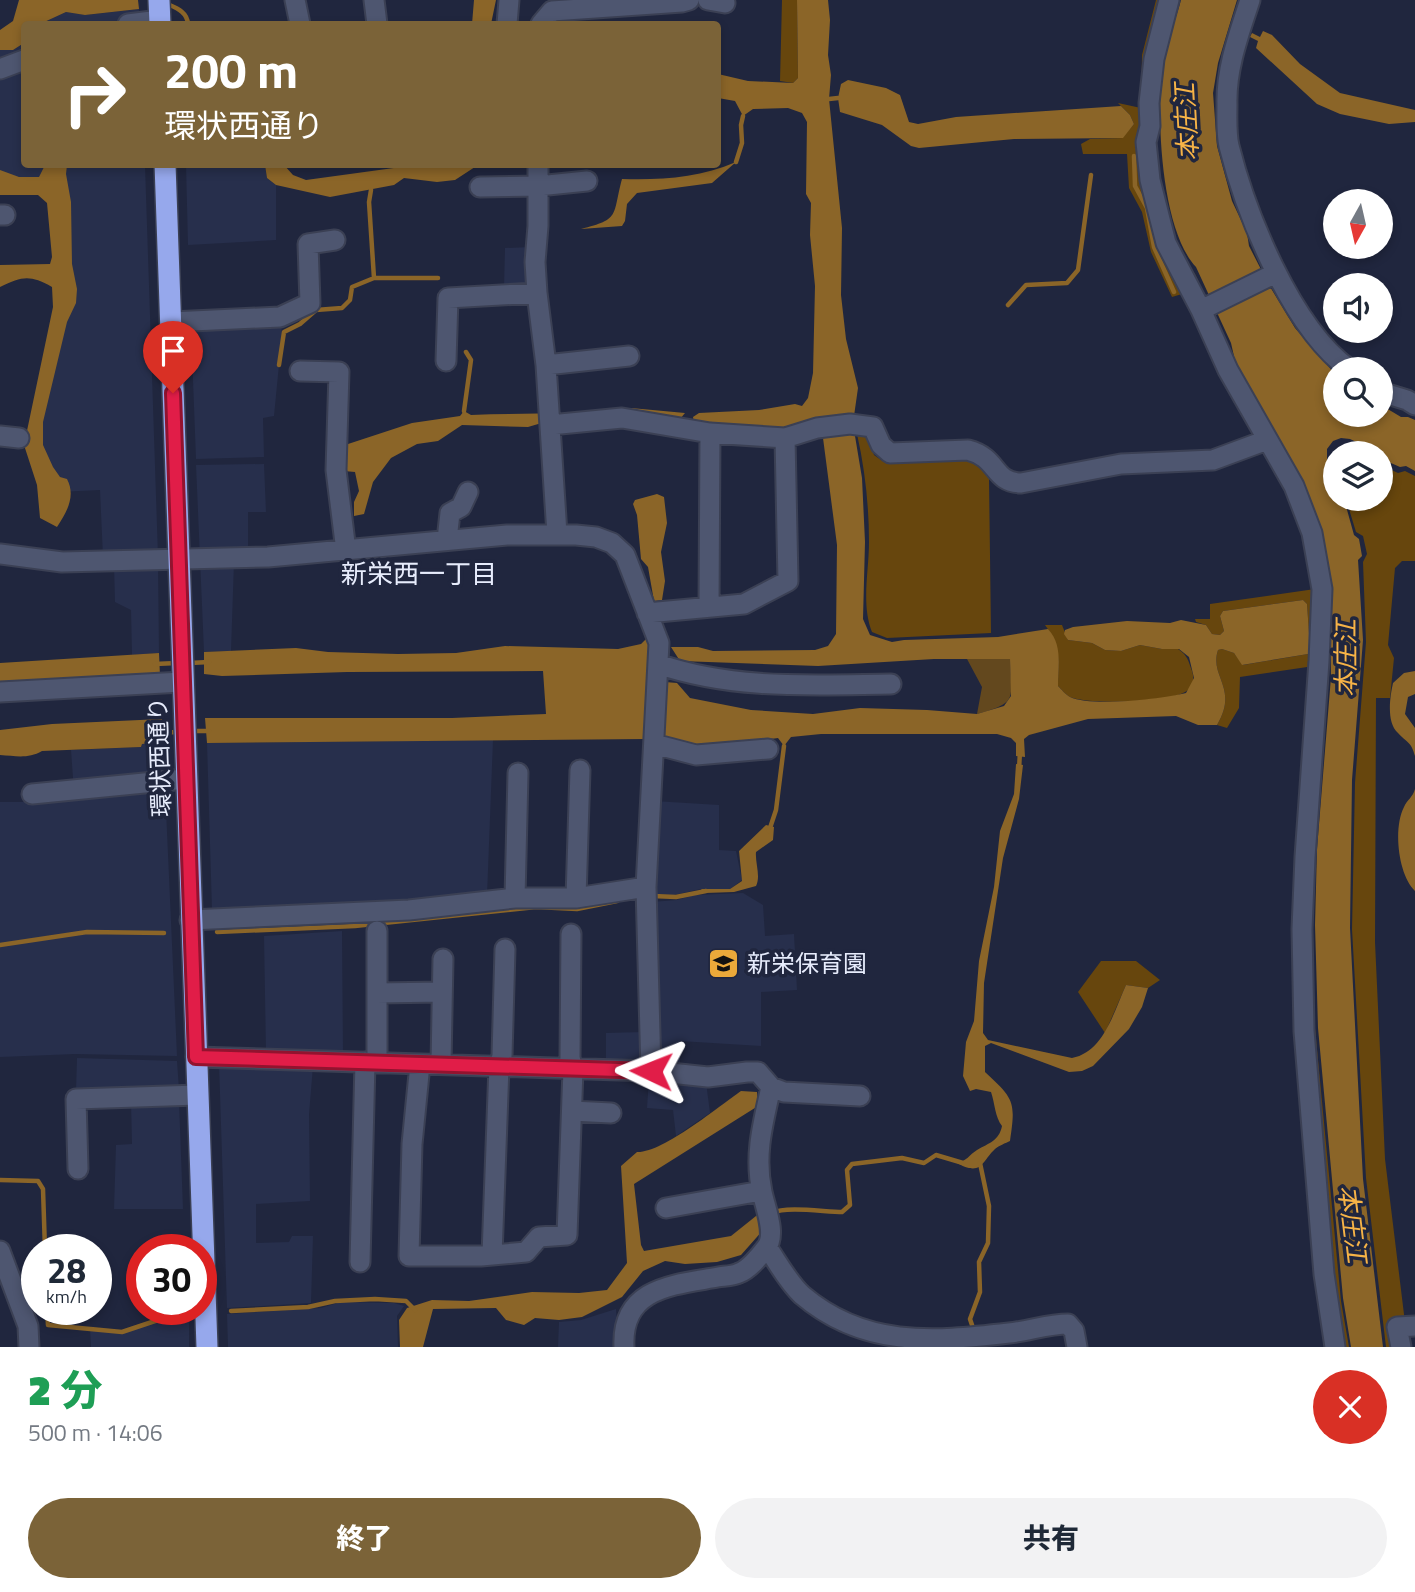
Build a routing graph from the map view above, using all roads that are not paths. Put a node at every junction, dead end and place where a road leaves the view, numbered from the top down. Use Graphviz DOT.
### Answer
graph roads {
  1 [pos="295,0"];
  2 [pos="374,0"];
  3 [pos="509,0"];
  4 [pos="689,0"];
  5 [pos="1169,0"];
  6 [pos="1250,0"];
  7 [pos="605,4"];
  8 [pos="160,14"];
  9 [pos="138,21"];
  10 [pos="299,21"];
  11 [pos="377,21"];
  12 [pos="507,21"];
  13 [pos="544,21"];
  14 [pos="21,61"];
  15 [pos="0,69"];
  16 [pos="165,168"];
  17 [pos="538,168"];
  18 [pos="587,181"];
  19 [pos="538,186"];
  20 [pos="480,187"];
  21 [pos="335,240"];
  22 [pos="1276,273"];
  23 [pos="537,293"];
  24 [pos="1202,310"];
  25 [pos="171,322"];
  26 [pos="629,356"];
  27 [pos="1333,357"];
  28 [pos="446,361"];
  29 [pos="546,365"];
  30 [pos="300,371"];
  31 [pos="1393,396"];
  32 [pos="1415,405"];
  33 [pos="550,416"];
  34 [pos="710,433"];
  35 [pos="785,438"];
  36 [pos="1267,440"];
  37 [pos="468,492"];
  38 [pos="557,534"];
  39 [pos="447,540"];
  40 [pos="346,551"];
  41 [pos="0,554"];
  42 [pos="179,558"];
  43 [pos="709,607"];
  44 [pos="648,613"];
  45 [pos="658,671"];
  46 [pos="182,679"];
  47 [pos="891,684"];
  48 [pos="0,692"];
  49 [pos="654,740"];
  50 [pos="768,749"];
  51 [pos="580,770"];
  52 [pos="518,773"];
  53 [pos="185,779"];
  54 [pos="32,794"];
  55 [pos="646,894"];
  56 [pos="515,898"];
  57 [pos="576,898"];
  58 [pos="190,920"];
  59 [pos="377,931"];
  60 [pos="571,934"];
  61 [pos="505,949"];
  62 [pos="443,959"];
  63 [pos="442,992"];
  64 [pos="377,993"];
  65 [pos="196,1057"];
  66 [pos="371,1062"];
  67 [pos="420,1064"];
  68 [pos="441,1064"];
  69 [pos="499,1066"];
  70 [pos="573,1069"];
  71 [pos="651,1071"];
  72 [pos="771,1087"];
  73 [pos="198,1095"];
  74 [pos="860,1096"];
  75 [pos="572,1111"];
  76 [pos="611,1113"];
  77 [pos="78,1169"];
  78 [pos="666,1208"];
  79 [pos="765,1208"];
  80 [pos="768,1247"];
  81 [pos="0,1251"];
  82 [pos="492,1255"];
  83 [pos="360,1262"];
  84 [pos="1415,1326"];
  85 [pos="29,1347"];
  86 [pos="207,1347"];
  87 [pos="624,1347"];
  88 [pos="1077,1347"];
  89 [pos="1335,1347"];
  90 [pos="1401,1347"];
  1 -- 10 [label="street"];
  2 -- 11 [label="street"];
  3 -- 12 [label="street"];
  4 -- 7 [label="street"];
  5 -- 24 [label="street"];
  6 -- 22 [label="street"];
  7 -- 13 [label="street"];
  8 -- 9 [label="street"];
  14 -- 15 [label="street"];
  16 -- 25 [label="highway, 環状西通り"];
  17 -- 19 [label="street"];
  18 -- 19 [label="street"];
  19 -- 20 [label="street"];
  19 -- 23 [label="street"];
  21 -- 25 [label="street"];
  22 -- 24 [label="street"];
  22 -- 27 [label="street"];
  23 -- 28 [label="street"];
  23 -- 29 [label="street"];
  24 -- 36 [label="street"];
  25 -- 42 [label="highway, 環状西通り"];
  26 -- 29 [label="street"];
  29 -- 33 [label="street"];
  30 -- 40 [label="street"];
  31 -- 32 [label="street"];
  33 -- 34 [label="street"];
  33 -- 38 [label="street"];
  34 -- 35 [label="street"];
  34 -- 43 [label="street"];
  35 -- 36 [label="street"];
  35 -- 43 [label="street"];
  36 -- 89 [label="street"];
  37 -- 39 [label="street"];
  38 -- 39 [label="street"];
  38 -- 44 [label="street"];
  39 -- 40 [label="street"];
  40 -- 42 [label="street"];
  41 -- 42 [label="street"];
  42 -- 46 [label="highway, 環状西通り"];
  43 -- 44 [label="street"];
  44 -- 45 [label="street"];
  45 -- 47 [label="street"];
  45 -- 49 [label="street"];
  46 -- 48 [label="street"];
  46 -- 53 [label="highway, 環状西通り"];
  49 -- 50 [label="street"];
  49 -- 55 [label="street"];
  51 -- 57 [label="street"];
  52 -- 56 [label="street"];
  53 -- 54 [label="street"];
  53 -- 58 [label="highway, 環状西通り"];
  55 -- 57 [label="street"];
  55 -- 71 [label="street"];
  56 -- 57 [label="street"];
  56 -- 58 [label="street"];
  58 -- 65 [label="highway, 環状西通り"];
  59 -- 64 [label="street"];
  60 -- 70 [label="street"];
  61 -- 69 [label="street"];
  62 -- 63 [label="street"];
  63 -- 64 [label="street"];
  63 -- 68 [label="street"];
  64 -- 66 [label="street"];
  65 -- 66 [label="street"];
  65 -- 73 [label="highway, 環状西通り"];
  66 -- 67 [label="street"];
  66 -- 83 [label="street"];
  67 -- 68 [label="street"];
  67 -- 82 [label="street"];
  68 -- 69 [label="street"];
  69 -- 70 [label="street"];
  69 -- 82 [label="street"];
  70 -- 71 [label="street"];
  70 -- 75 [label="street"];
  71 -- 72 [label="street"];
  72 -- 74 [label="street"];
  72 -- 79 [label="street"];
  73 -- 77 [label="street"];
  73 -- 86 [label="highway, 環状西通り"];
  75 -- 76 [label="street"];
  75 -- 82 [label="street"];
  78 -- 79 [label="street"];
  79 -- 80 [label="street"];
  80 -- 87 [label="street"];
  80 -- 88 [label="street"];
  81 -- 85 [label="street"];
  84 -- 90 [label="street"];
}
